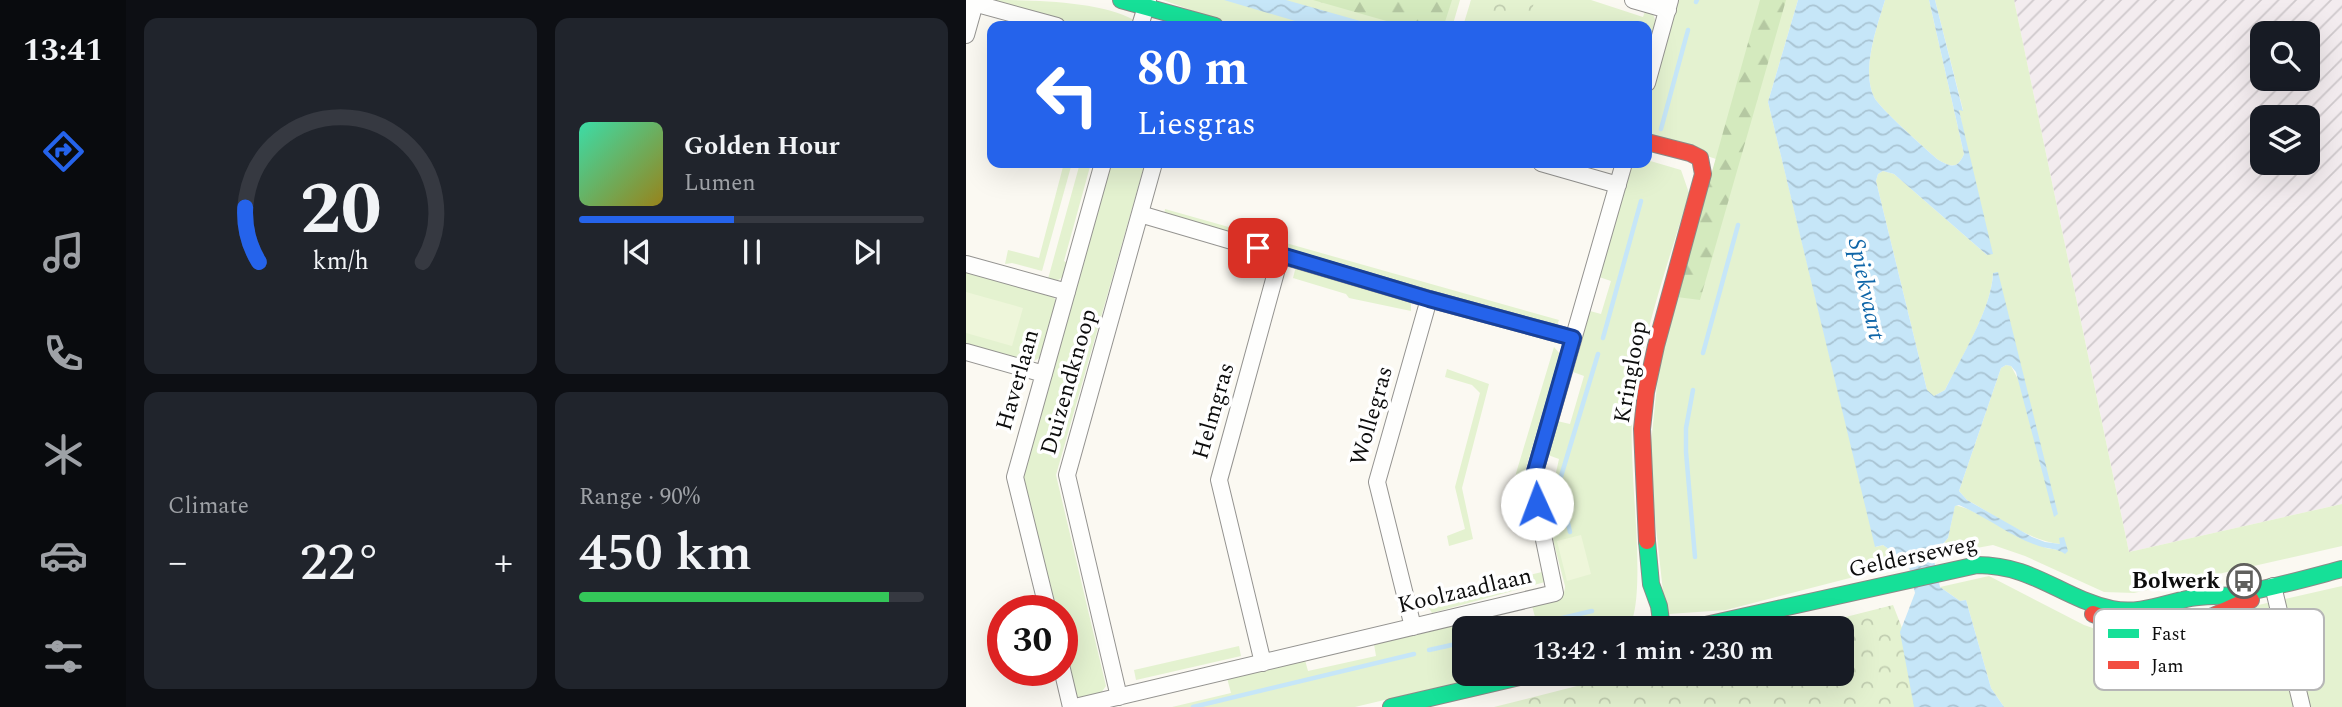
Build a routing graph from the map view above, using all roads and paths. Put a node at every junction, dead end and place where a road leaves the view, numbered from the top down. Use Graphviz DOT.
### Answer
graph roads {
  1 [pos="1121,0"];
  2 [pos="1633,0"];
  3 [pos="970,2"];
  4 [pos="1147,3"];
  5 [pos="1669,5"];
  6 [pos="1038,21"];
  7 [pos="1142,21"];
  8 [pos="1200,21"];
  9 [pos="966,35"];
  10 [pos="1652,65"];
  11 [pos="1652,144"];
  12 [pos="1652,155"];
  13 [pos="1101,168"];
  14 [pos="1153,168"];
  15 [pos="1559,168"];
  16 [pos="1623,168"];
  17 [pos="1703,174"];
  18 [pos="1618,184"];
  19 [pos="1140,214"];
  20 [pos="1282,254"];
  21 [pos="966,264"];
  22 [pos="1067,292"];
  23 [pos="1429,299"];
  24 [pos="1573,338"];
  25 [pos="966,352"];
  26 [pos="1044,374"];
  27 [pos="2342,569"];
  28 [pos="1955,574"];
  29 [pos="2342,578"];
  30 [pos="1651,584"];
  31 [pos="1897,588"];
  32 [pos="2274,591"];
  33 [pos="1044,595"];
  34 [pos="2111,609"];
  35 [pos="2142,609"];
  36 [pos="2227,609"];
  37 [pos="2278,609"];
  38 [pos="2094,614"];
  39 [pos="1646,616"];
  40 [pos="1660,616"];
  41 [pos="1754,616"];
  42 [pos="1791,616"];
  43 [pos="1413,627"];
  44 [pos="1263,663"];
  45 [pos="1067,686"];
  46 [pos="1481,686"];
  47 [pos="1119,697"];
  48 [pos="1073,707"];
  49 [pos="1391,707"];
  1 -- 4 [label="street"];
  2 -- 5 [label="street"];
  3 -- 6 [label="street"];
  3 -- 9 [label="street"];
  4 -- 7 [label="street"];
  4 -- 8 [label="street"];
  5 -- 10 [label="street"];
  11 -- 17 [label="street"];
  12 -- 17 [label="street"];
  13 -- 22 [label="street, Haverlaan"];
  14 -- 19 [label="street, Duizendknoop"];
  15 -- 18 [label="street"];
  16 -- 18 [label="street, Koolzaadlaan"];
  17 -- 30 [label="street, Kringloop"];
  18 -- 24 [label="street, Koolzaadlaan"];
  19 -- 20 [label="street"];
  19 -- 47 [label="street, Duizendknoop"];
  20 -- 23 [label="street"];
  20 -- 44 [label="street, Helmgras"];
  21 -- 22 [label="street"];
  22 -- 26 [label="street, Haverlaan"];
  23 -- 24 [label="street"];
  23 -- 43 [label="street, Wollegras"];
  24 -- 43 [label="street, Koolzaadlaan"];
  25 -- 26 [label="street"];
  26 -- 33 [label="street, Haverlaan"];
  27 -- 32 [label="street, Gelderseweg"];
  28 -- 31 [label="street, Gelderseweg"];
  28 -- 34 [label="street, Gelderseweg"];
  28 -- 38 [label="street, Gelderseweg"];
  29 -- 32 [label="street, Gelderseweg"];
  30 -- 39 [label="street, Kringloop"];
  30 -- 40 [label="street, Kringloop"];
  31 -- 41 [label="street, Gelderseweg"];
  31 -- 42 [label="street, Gelderseweg"];
  32 -- 35 [label="street, Gelderseweg"];
  32 -- 36 [label="street, Gelderseweg"];
  32 -- 37 [label="street"];
  43 -- 44 [label="street, Koolzaadlaan"];
  44 -- 47 [label="street, Koolzaadlaan"];
  45 -- 48 [label="street"];
  46 -- 49 [label="street"];
  47 -- 48 [label="street, Koolzaadlaan"];
}
